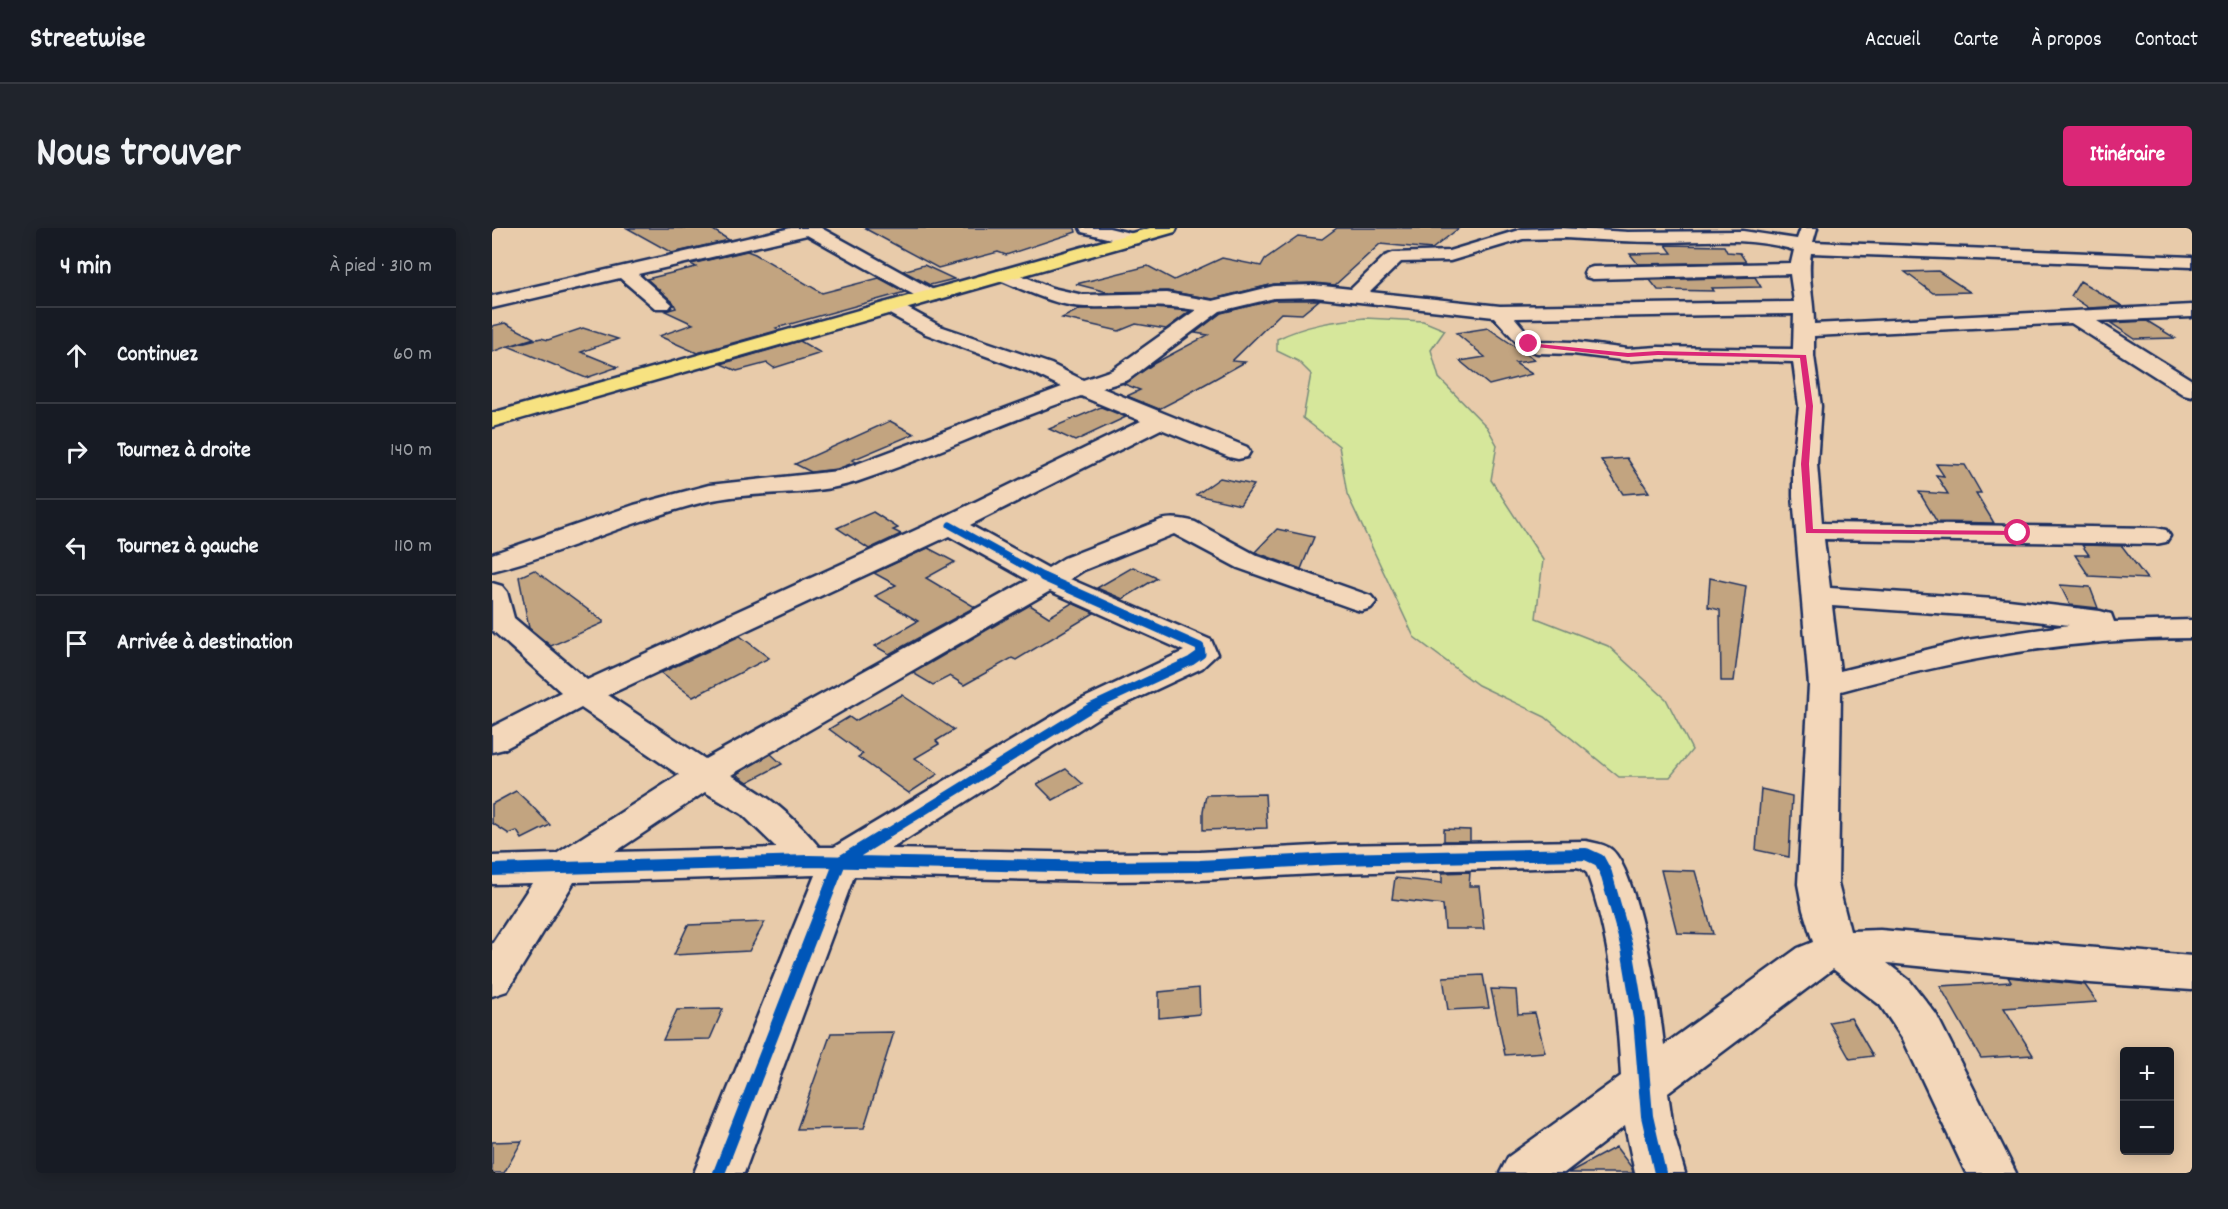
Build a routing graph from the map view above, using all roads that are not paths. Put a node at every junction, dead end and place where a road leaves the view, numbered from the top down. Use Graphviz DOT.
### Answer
graph roads {
  1 [pos="808,228"];
  2 [pos="1088,228"];
  3 [pos="1169,228"];
  4 [pos="1567,230"];
  5 [pos="1645,232"];
  6 [pos="1132,239"];
  7 [pos="1804,248"];
  8 [pos="2192,262"];
  9 [pos="623,271"];
  10 [pos="1593,273"];
  11 [pos="1004,275"];
  12 [pos="930,296"];
  13 [pos="1355,296"];
  14 [pos="492,302"];
  15 [pos="662,304"];
  16 [pos="891,307"];
  17 [pos="1213,307"];
  18 [pos="2192,311"];
  19 [pos="1500,312"];
  20 [pos="2076,316"];
  21 [pos="1804,327"];
  22 [pos="1082,388"];
  23 [pos="2192,390"];
  24 [pos="492,420"];
  25 [pos="1159,421"];
  26 [pos="1238,452"];
  27 [pos="950,525"];
  28 [pos="1809,531"];
  29 [pos="2156,536"];
  30 [pos="492,564"];
  31 [pos="1049,580"];
  32 [pos="1816,596"];
  33 [pos="1361,602"];
  34 [pos="494,612"];
  35 [pos="2062,624"];
  36 [pos="2192,629"];
  37 [pos="1825,685"];
  38 [pos="584,694"];
  39 [pos="492,741"];
  40 [pos="704,775"];
  41 [pos="825,861"];
  42 [pos="562,869"];
  43 [pos="492,870"];
  44 [pos="1836,949"];
  45 [pos="2192,972"];
  46 [pos="492,979"];
  47 [pos="1644,1086"];
  48 [pos="719,1173"];
  49 [pos="1525,1173"];
  50 [pos="1660,1173"];
  51 [pos="1991,1173"];
  1 -- 9 [label="street"];
  1 -- 12 [label="street"];
  2 -- 6 [label="street"];
  3 -- 6 [label="highway"];
  4 -- 5 [label="street"];
  4 -- 13 [label="street"];
  5 -- 7 [label="street"];
  6 -- 11 [label="highway"];
  7 -- 8 [label="street"];
  7 -- 10 [label="street"];
  7 -- 21 [label="street"];
  9 -- 14 [label="street"];
  9 -- 15 [label="street"];
  11 -- 12 [label="highway"];
  11 -- 17 [label="street"];
  12 -- 16 [label="highway"];
  13 -- 17 [label="street"];
  13 -- 19 [label="street"];
  16 -- 22 [label="street"];
  16 -- 24 [label="highway"];
  17 -- 22 [label="street"];
  18 -- 20 [label="street"];
  19 -- 21 [label="street"];
  19 -- 21 [label="street"];
  20 -- 21 [label="street"];
  20 -- 23 [label="street"];
  21 -- 28 [label="street"];
  22 -- 25 [label="street"];
  22 -- 30 [label="street"];
  25 -- 26 [label="street"];
  25 -- 27 [label="street"];
  27 -- 31 [label="street"];
  27 -- 38 [label="street"];
  28 -- 29 [label="street"];
  28 -- 32 [label="street"];
  31 -- 33 [label="street"];
  31 -- 40 [label="street"];
  31 -- 41 [label="street"];
  32 -- 35 [label="street"];
  32 -- 37 [label="street"];
  34 -- 38 [label="street"];
  35 -- 36 [label="street"];
  35 -- 37 [label="street"];
  37 -- 44 [label="street"];
  38 -- 39 [label="street"];
  38 -- 40 [label="street"];
  40 -- 41 [label="street"];
  40 -- 42 [label="street"];
  41 -- 42 [label="street"];
  41 -- 47 [label="street"];
  41 -- 48 [label="street"];
  42 -- 43 [label="street"];
  42 -- 46 [label="street"];
  44 -- 45 [label="street"];
  44 -- 47 [label="street"];
  44 -- 51 [label="street"];
  47 -- 49 [label="street"];
  47 -- 50 [label="street"];
}
